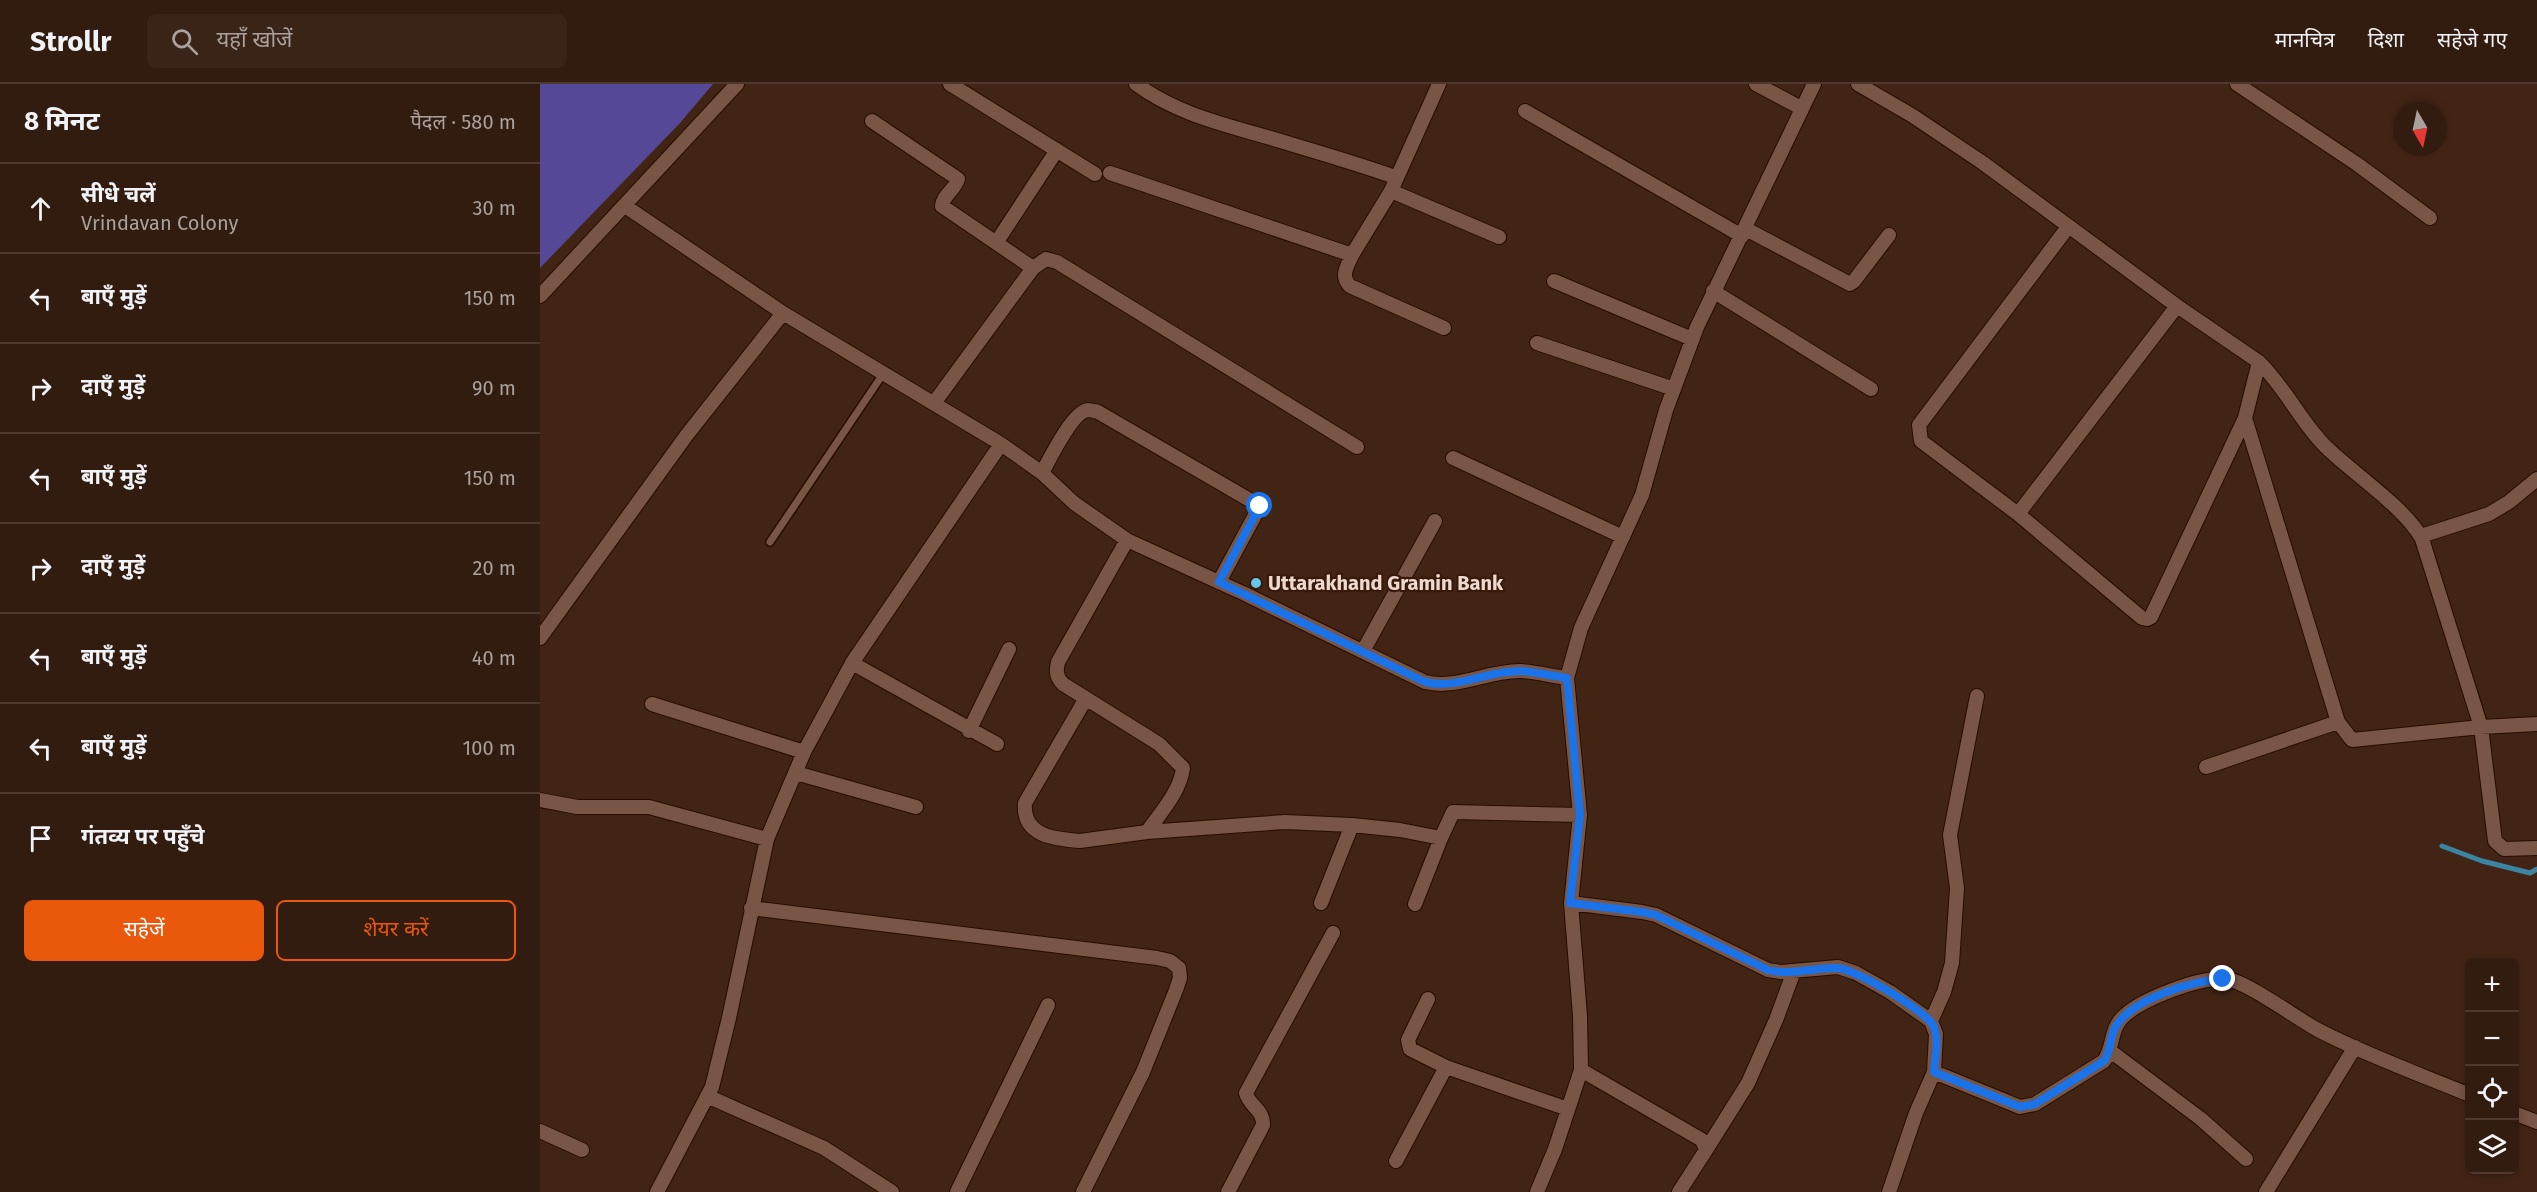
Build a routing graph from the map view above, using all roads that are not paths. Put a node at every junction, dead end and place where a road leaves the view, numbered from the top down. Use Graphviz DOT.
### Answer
graph roads {
  1 [pos="737,84"];
  2 [pos="950,84"];
  3 [pos="1136,84"];
  4 [pos="1439,84"];
  5 [pos="1756,84"];
  6 [pos="1814,84"];
  7 [pos="1858,84"];
  8 [pos="2237,84"];
  9 [pos="1801,108"];
  10 [pos="1525,111"];
  11 [pos="872,121"];
  12 [pos="1057,150"];
  13 [pos="1110,173"];
  14 [pos="1095,174"];
  15 [pos="1395,177"];
  16 [pos="1391,191"];
  17 [pos="625,206"];
  18 [pos="2430,218"];
  19 [pos="2068,227"];
  20 [pos="1744,232"];
  21 [pos="1889,235"];
  22 [pos="1499,237"];
  23 [pos="996,243"];
  24 [pos="1352,255"];
  25 [pos="1033,268"];
  26 [pos="1554,281"];
  27 [pos="1713,291"];
  28 [pos="540,296"];
  29 [pos="2177,306"];
  30 [pos="783,313"];
  31 [pos="1444,328"];
  32 [pos="1692,339"];
  33 [pos="1537,342"];
  34 [pos="2259,362"];
  35 [pos="883,374"];
  36 [pos="1674,389"];
  37 [pos="1871,389"];
  38 [pos="934,403"];
  39 [pos="2245,418"];
  40 [pos="1001,444"];
  41 [pos="1357,447"];
  42 [pos="1453,458"];
  43 [pos="1041,473"];
  44 [pos="2537,479"];
  45 [pos="2018,514"];
  46 [pos="1435,521"];
  47 [pos="2421,536"];
  48 [pos="1623,537"];
  49 [pos="1127,540"];
  50 [pos="770,542"];
  51 [pos="1219,582"];
  52 [pos="540,638"];
  53 [pos="1009,650"];
  54 [pos="1363,651"];
  55 [pos="852,663"];
  56 [pos="1567,678"];
  57 [pos="1977,696"];
  58 [pos="1085,700"];
  59 [pos="652,704"];
  60 [pos="2338,722"];
  61 [pos="2537,724"];
  62 [pos="2481,727"];
  63 [pos="969,731"];
  64 [pos="997,744"];
  65 [pos="804,752"];
  66 [pos="2206,767"];
  67 [pos="796,773"];
  68 [pos="540,800"];
  69 [pos="916,807"];
  70 [pos="1580,815"];
  71 [pos="1352,825"];
  72 [pos="1147,832"];
  73 [pos="1441,838"];
  74 [pos="767,839"];
  75 [pos="2537,848"];
  76 [pos="1321,903"];
  77 [pos="1570,903"];
  78 [pos="1415,904"];
  79 [pos="751,908"];
  80 [pos="1333,933"];
  81 [pos="1794,971"];
  82 [pos="1428,999"];
  83 [pos="1048,1005"];
  84 [pos="1931,1021"];
  85 [pos="2355,1047"];
  86 [pos="2109,1050"];
  87 [pos="1446,1067"];
  88 [pos="1581,1070"];
  89 [pos="1934,1072"];
  90 [pos="2465,1093"];
  91 [pos="707,1096"];
  92 [pos="1568,1109"];
  93 [pos="2519,1115"];
  94 [pos="2537,1122"];
  95 [pos="540,1131"];
  96 [pos="582,1150"];
  97 [pos="1706,1150"];
  98 [pos="2246,1159"];
  99 [pos="1396,1161"];
  100 [pos="657,1192"];
  101 [pos="892,1192"];
  102 [pos="957,1192"];
  103 [pos="1083,1192"];
  104 [pos="1228,1192"];
  105 [pos="1537,1192"];
  106 [pos="1679,1192"];
  107 [pos="1889,1192"];
  108 [pos="2266,1192"];
  1 -- 17 [label="street"];
  2 -- 12 [label="street"];
  3 -- 15 [label="street"];
  4 -- 15 [label="street"];
  5 -- 9 [label="street"];
  6 -- 9 [label="street"];
  7 -- 19 [label="street"];
  8 -- 18 [label="street"];
  9 -- 20 [label="street"];
  10 -- 20 [label="street"];
  11 -- 23 [label="street"];
  12 -- 14 [label="street"];
  12 -- 23 [label="street"];
  13 -- 24 [label="street"];
  15 -- 16 [label="street"];
  16 -- 22 [label="street"];
  16 -- 24 [label="street"];
  17 -- 28 [label="street"];
  17 -- 30 [label="street"];
  19 -- 29 [label="street"];
  19 -- 45 [label="street"];
  20 -- 21 [label="street"];
  20 -- 27 [label="street"];
  23 -- 25 [label="street"];
  24 -- 31 [label="street"];
  25 -- 38 [label="street"];
  25 -- 41 [label="street"];
  26 -- 32 [label="street"];
  27 -- 32 [label="street"];
  27 -- 37 [label="street"];
  29 -- 34 [label="street"];
  29 -- 45 [label="street"];
  30 -- 35 [label="street"];
  30 -- 52 [label="street"];
  32 -- 36 [label="street"];
  33 -- 36 [label="street"];
  34 -- 39 [label="street"];
  34 -- 47 [label="street"];
  35 -- 38 [label="street"];
  35 -- 50 [label="lane"];
  36 -- 48 [label="street"];
  38 -- 40 [label="street"];
  39 -- 45 [label="street"];
  39 -- 60 [label="street"];
  40 -- 43 [label="street"];
  40 -- 55 [label="street"];
  42 -- 48 [label="street"];
  43 -- 49 [label="street"];
  43 -- 51 [label="street"];
  44 -- 47 [label="street"];
  46 -- 54 [label="street"];
  47 -- 62 [label="street"];
  48 -- 56 [label="street"];
  49 -- 51 [label="street"];
  49 -- 58 [label="street"];
  51 -- 54 [label="street"];
  53 -- 63 [label="street"];
  54 -- 56 [label="street"];
  55 -- 63 [label="street"];
  55 -- 65 [label="street"];
  56 -- 70 [label="street"];
  57 -- 84 [label="street"];
  58 -- 72 [label="street"];
  58 -- 72 [label="street"];
  59 -- 65 [label="street"];
  60 -- 62 [label="street"];
  60 -- 66 [label="street"];
  61 -- 62 [label="street"];
  62 -- 75 [label="street"];
  63 -- 64 [label="street"];
  65 -- 67 [label="street"];
  67 -- 69 [label="street"];
  67 -- 74 [label="street"];
  68 -- 74 [label="street"];
  70 -- 73 [label="street"];
  70 -- 77 [label="street"];
  71 -- 72 [label="street"];
  71 -- 73 [label="street"];
  71 -- 76 [label="street"];
  73 -- 78 [label="street"];
  74 -- 79 [label="street"];
  77 -- 81 [label="street"];
  77 -- 88 [label="street"];
  79 -- 91 [label="street"];
  79 -- 103 [label="street"];
  80 -- 104 [label="street"];
  81 -- 84 [label="street"];
  81 -- 97 [label="street"];
  82 -- 87 [label="street"];
  83 -- 102 [label="street"];
  84 -- 89 [label="street"];
  85 -- 86 [label="street"];
  85 -- 90 [label="street"];
  85 -- 108 [label="street"];
  86 -- 89 [label="street"];
  86 -- 98 [label="street"];
  87 -- 92 [label="street"];
  87 -- 99 [label="street"];
  88 -- 92 [label="street"];
  88 -- 97 [label="street"];
  89 -- 107 [label="street"];
  91 -- 100 [label="street"];
  91 -- 101 [label="street"];
  92 -- 105 [label="street"];
  93 -- 94 [label="street"];
  95 -- 96 [label="street"];
  97 -- 106 [label="street"];
}
